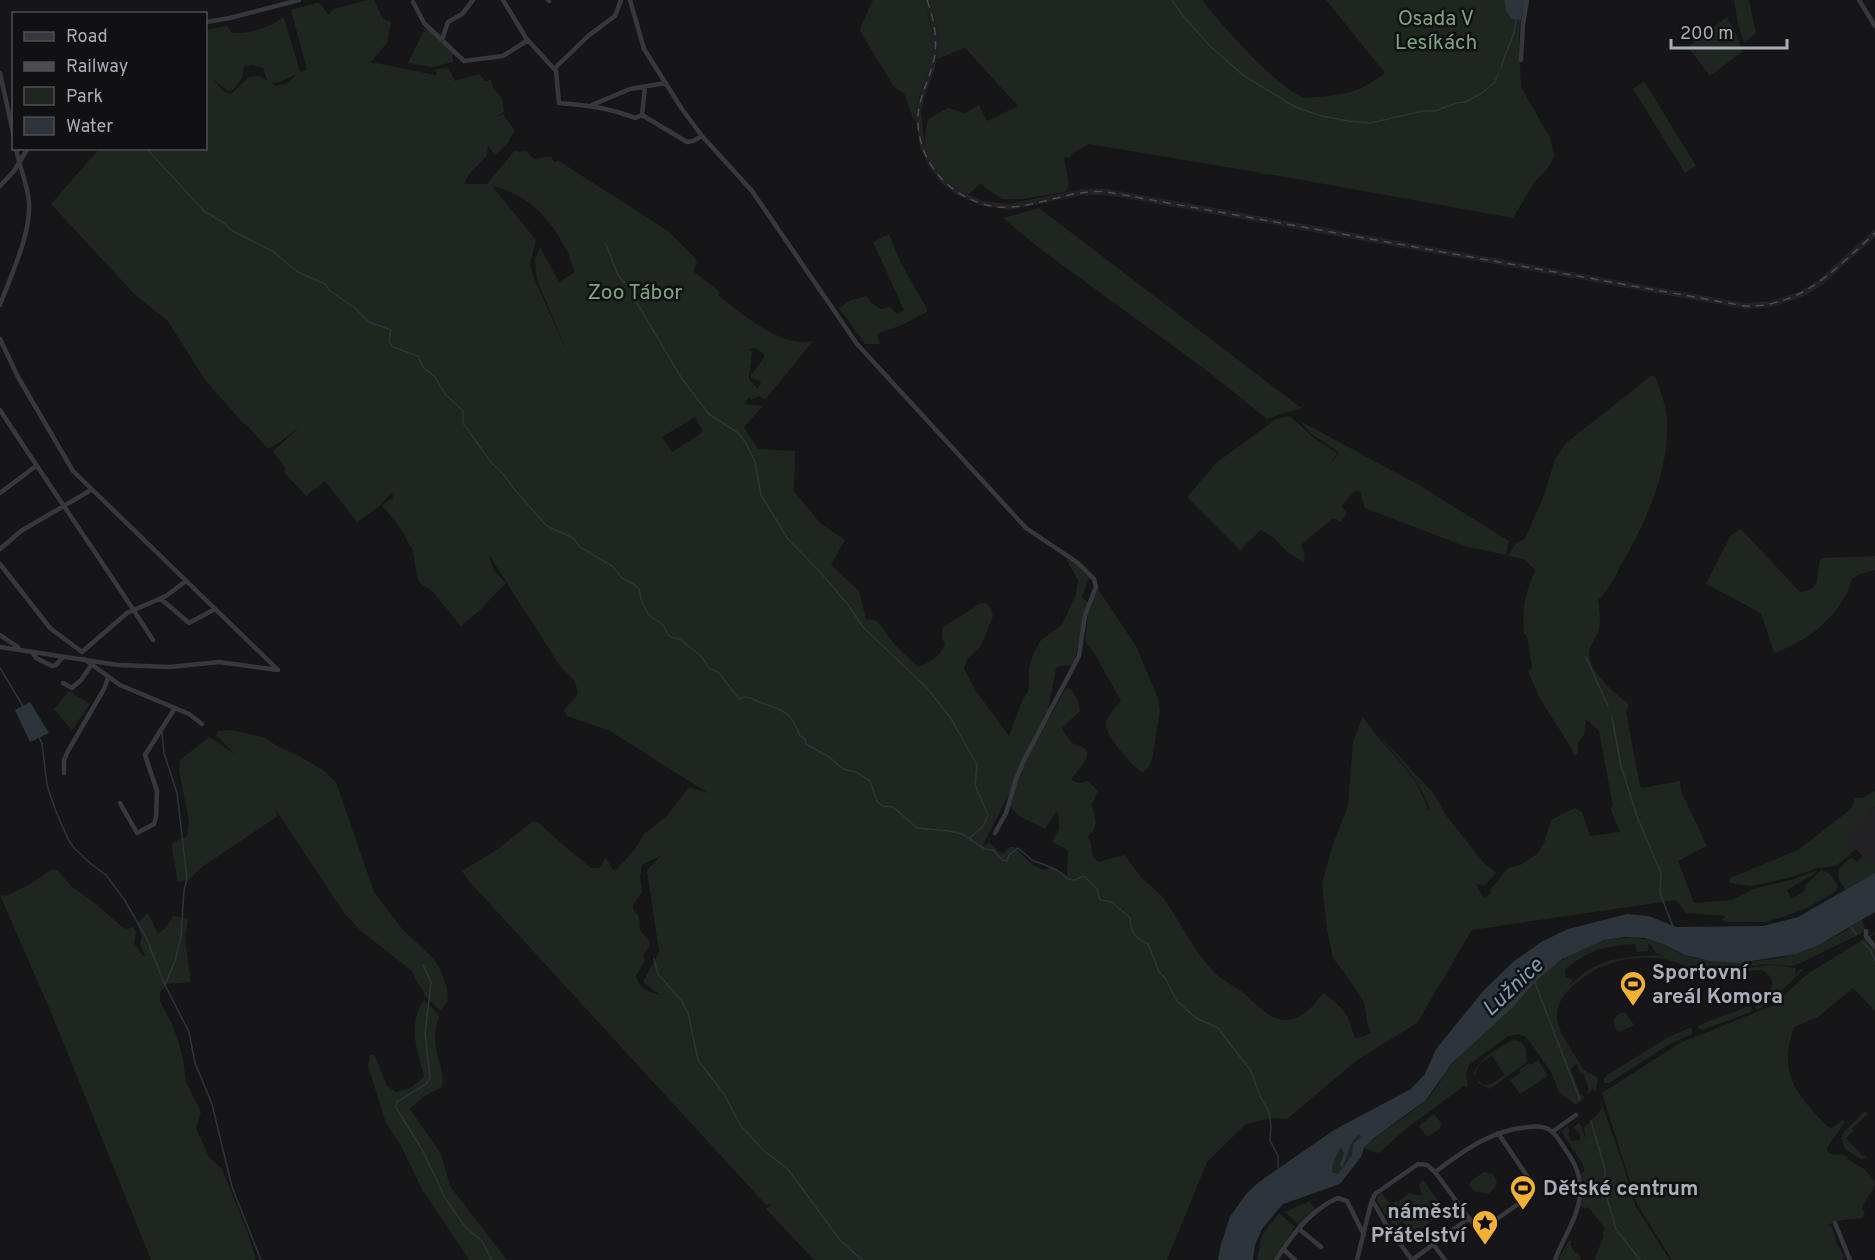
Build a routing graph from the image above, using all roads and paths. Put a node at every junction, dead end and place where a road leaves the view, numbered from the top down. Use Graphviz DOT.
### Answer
graph roads {
  1 [pos="299,0"];
  2 [pos="473,0"];
  3 [pos="503,0"];
  4 [pos="621,0"];
  5 [pos="630,0"];
  6 [pos="1527,0"];
  7 [pos="1859,0"];
  8 [pos="412,2"];
  9 [pos="207,22"];
  10 [pos="1875,26"];
  11 [pos="442,40"];
  12 [pos="528,40"];
  13 [pos="1521,60"];
  14 [pos="555,68"];
  15 [pos="0,73"];
  16 [pos="666,83"];
  17 [pos="645,87"];
  18 [pos="592,105"];
  19 [pos="642,115"];
  20 [pos="12,128"];
  21 [pos="702,136"];
  22 [pos="16,150"];
  23 [pos="27,150"];
  24 [pos="19,164"];
  25 [pos="0,186"];
  26 [pos="0,305"];
  27 [pos="0,339"];
  28 [pos="0,410"];
  29 [pos="36,466"];
  30 [pos="91,490"];
  31 [pos="0,493"];
  32 [pos="62,506"];
  33 [pos="0,549"];
  34 [pos="0,564"];
  35 [pos="186,581"];
  36 [pos="161,599"];
  37 [pos="134,609"];
  38 [pos="214,609"];
  39 [pos="0,634"];
  40 [pos="153,640"];
  41 [pos="0,647"];
  42 [pos="23,650"];
  43 [pos="33,653"];
  44 [pos="82,655"];
  45 [pos="63,657"];
  46 [pos="92,664"];
  47 [pos="108,678"];
  48 [pos="63,683"];
  49 [pos="175,708"];
  50 [pos="202,724"];
  51 [pos="64,773"];
  52 [pos="120,803"];
  53 [pos="995,833"];
  54 [pos="1866,931"];
  55 [pos="1875,947"];
  56 [pos="1576,1115"];
  57 [pos="1552,1132"];
  58 [pos="1498,1133"];
  59 [pos="1435,1172"];
  60 [pos="1372,1200"];
  61 [pos="1380,1214"];
  62 [pos="1469,1218"];
  63 [pos="1367,1222"];
  64 [pos="1835,1223"];
  65 [pos="1299,1229"];
  66 [pos="1364,1235"];
  67 [pos="1433,1244"];
  68 [pos="1321,1247"];
  69 [pos="1283,1249"];
  70 [pos="1276,1260"];
  71 [pos="1295,1260"];
  72 [pos="1357,1260"];
  73 [pos="1412,1260"];
  74 [pos="1445,1260"];
  75 [pos="1555,1260"];
  76 [pos="1850,1260"];
  1 -- 9 [label="street"];
  2 -- 11 [label="street"];
  3 -- 12 [label="street"];
  4 -- 14 [label="street"];
  5 -- 16 [label="street"];
  6 -- 13 [label="street"];
  7 -- 10 [label="street"];
  8 -- 11 [label="street"];
  11 -- 12 [label="street"];
  12 -- 14 [label="street"];
  14 -- 18 [label="street"];
  15 -- 20 [label="street"];
  16 -- 17 [label="street"];
  16 -- 21 [label="street"];
  17 -- 18 [label="street"];
  17 -- 19 [label="street"];
  18 -- 19 [label="street"];
  19 -- 21 [label="street"];
  21 -- 53 [label="street"];
  22 -- 24 [label="street"];
  23 -- 24 [label="street"];
  24 -- 25 [label="street"];
  24 -- 26 [label="street"];
  27 -- 30 [label="street"];
  28 -- 29 [label="street"];
  29 -- 31 [label="street"];
  29 -- 32 [label="street"];
  30 -- 32 [label="street"];
  30 -- 35 [label="street"];
  32 -- 33 [label="street"];
  32 -- 37 [label="street"];
  34 -- 44 [label="street"];
  35 -- 36 [label="street"];
  35 -- 38 [label="street"];
  36 -- 37 [label="street"];
  36 -- 38 [label="street"];
  37 -- 40 [label="street"];
  37 -- 44 [label="street"];
  38 -- 44 [label="street"];
  39 -- 42 [label="street"];
  41 -- 42 [label="street"];
  42 -- 43 [label="street"];
  43 -- 45 [label="street"];
  43 -- 45 [label="street"];
  44 -- 45 [label="street"];
  44 -- 46 [label="street"];
  46 -- 47 [label="street"];
  46 -- 48 [label="street"];
  47 -- 49 [label="street"];
  47 -- 51 [label="street"];
  49 -- 50 [label="street"];
  49 -- 52 [label="street"];
  54 -- 55 [label="street"];
  56 -- 57 [label="street"];
  57 -- 58 [label="street"];
  57 -- 75 [label="street"];
  58 -- 59 [label="street"];
  58 -- 62 [label="street"];
  59 -- 60 [label="street"];
  59 -- 62 [label="street"];
  60 -- 61 [label="street"];
  60 -- 63 [label="street"];
  61 -- 63 [label="street"];
  61 -- 73 [label="street"];
  62 -- 67 [label="street"];
  63 -- 66 [label="street"];
  64 -- 76 [label="street"];
  65 -- 66 [label="street"];
  65 -- 68 [label="street"];
  65 -- 69 [label="street"];
  66 -- 72 [label="street"];
  67 -- 73 [label="street"];
  67 -- 74 [label="street"];
  69 -- 70 [label="street"];
  69 -- 71 [label="street"];
}
